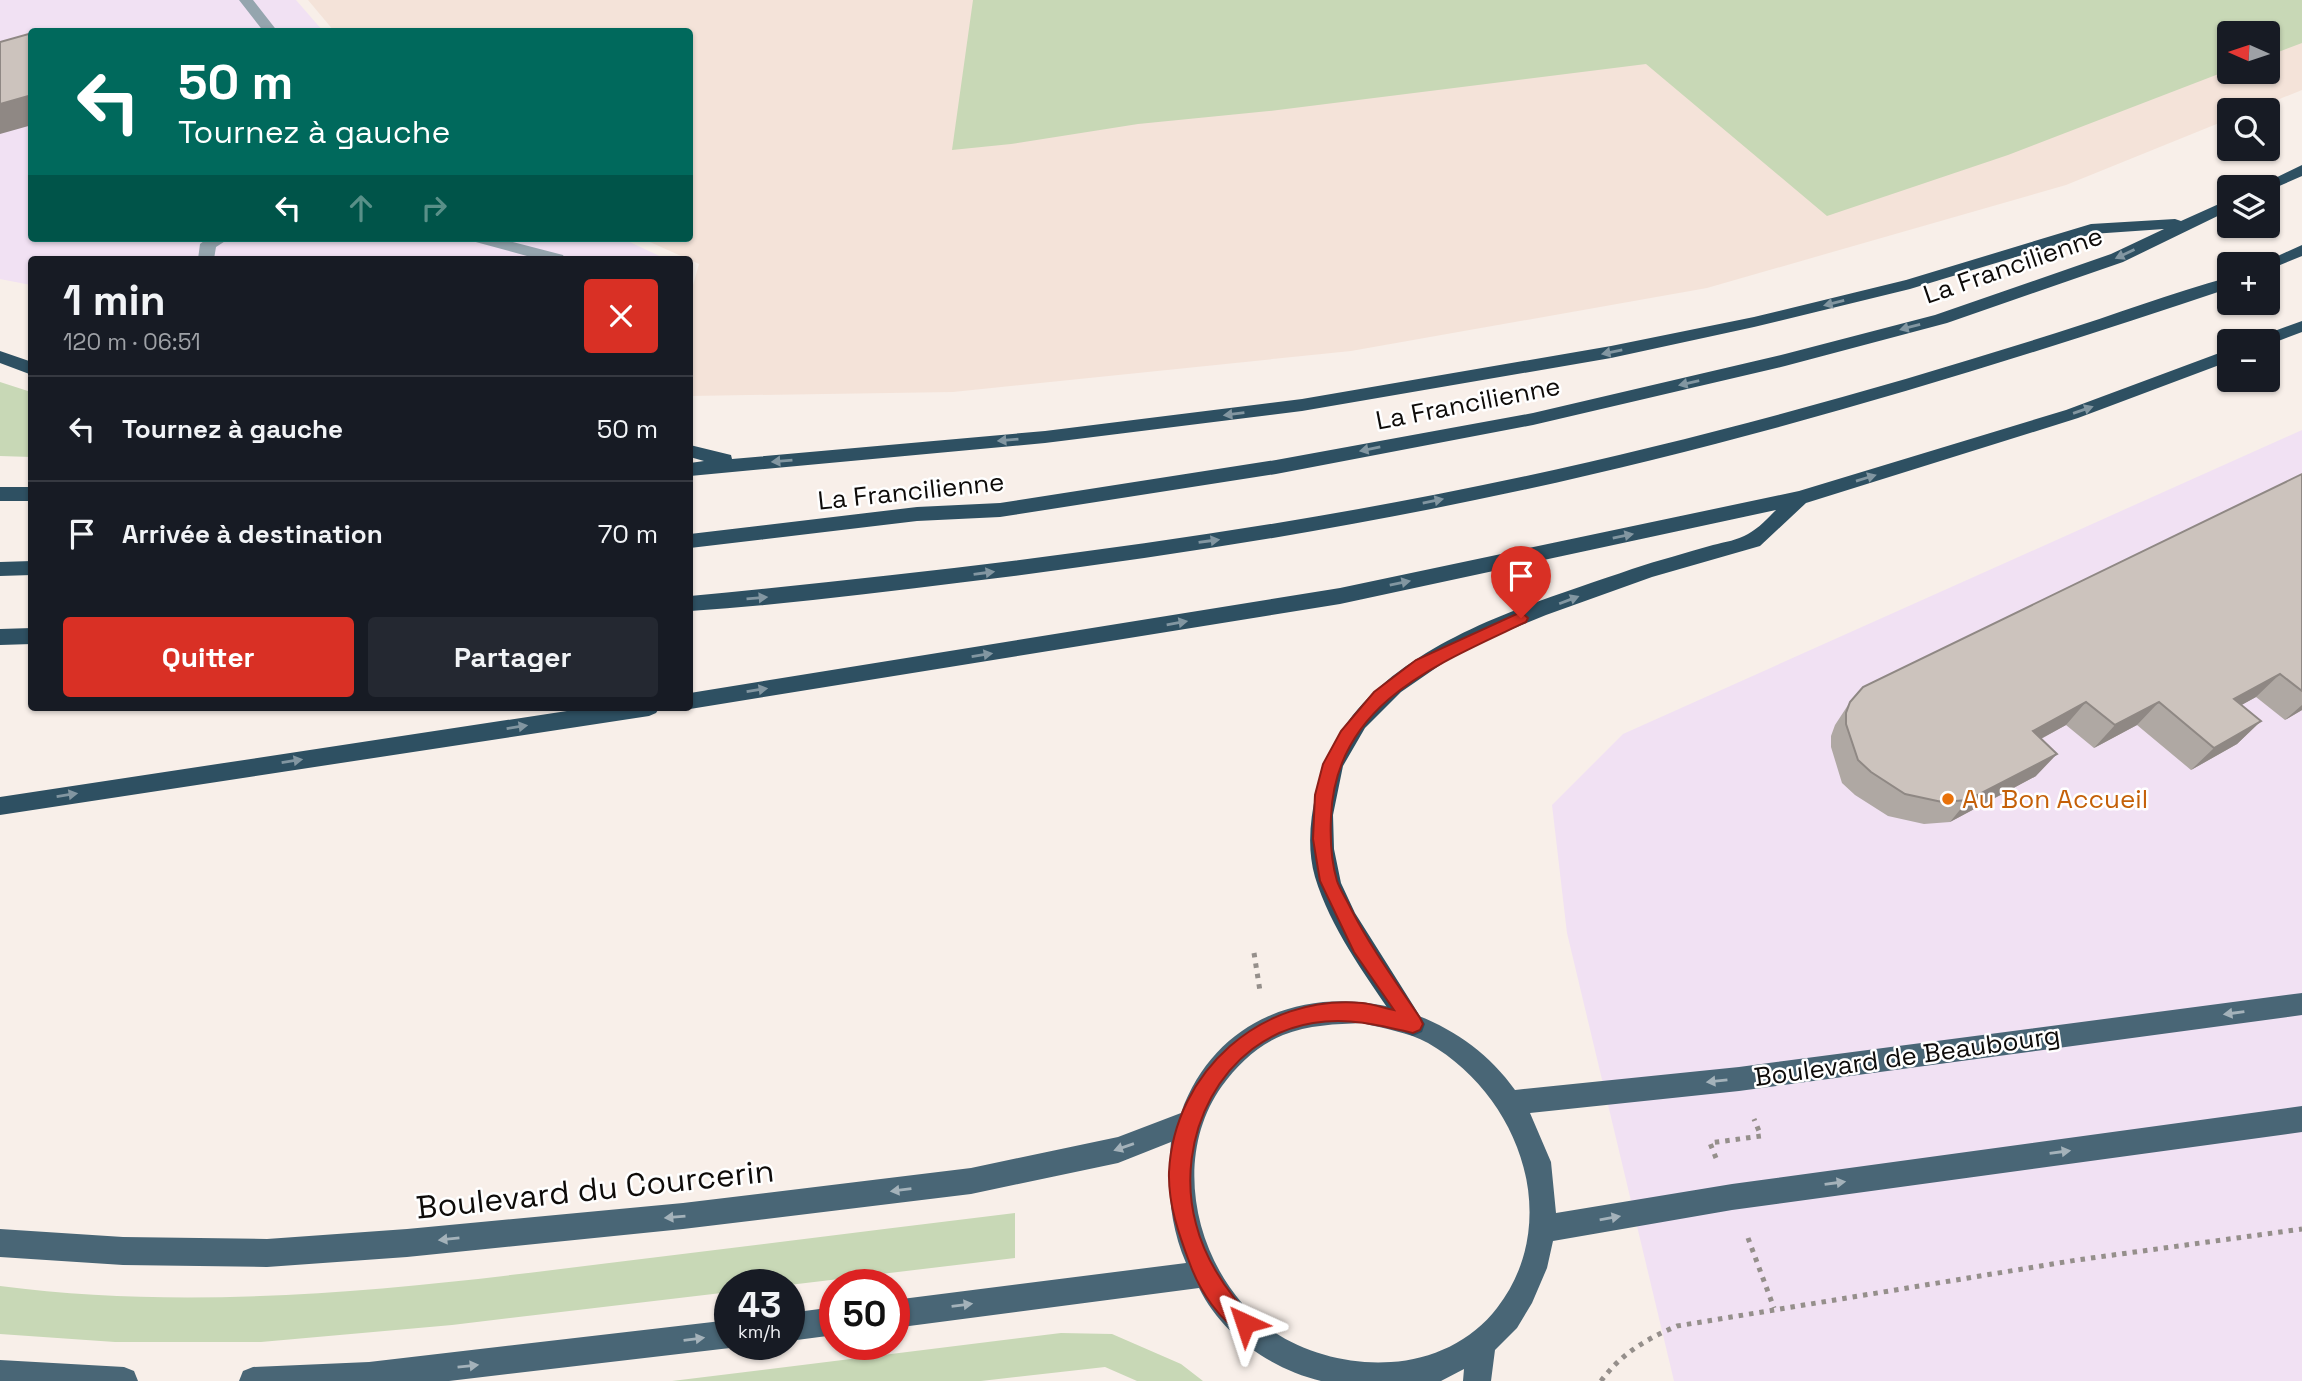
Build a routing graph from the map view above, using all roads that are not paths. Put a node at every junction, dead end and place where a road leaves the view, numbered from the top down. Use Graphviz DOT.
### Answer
graph roads {
  1 [pos="246,0"];
  2 [pos="269,28"];
  3 [pos="2302,170"];
  4 [pos="2280,180"];
  5 [pos="2217,210"];
  6 [pos="2186,224"];
  7 [pos="493,242"];
  8 [pos="2302,250"];
  9 [pos="547,256"];
  10 [pos="2280,260"];
  11 [pos="2217,286"];
  12 [pos="2302,326"];
  13 [pos="2280,335"];
  14 [pos="0,358"];
  15 [pos="2217,360"];
  16 [pos="28,368"];
  17 [pos="693,452"];
  18 [pos="739,465"];
  19 [pos="693,468"];
  20 [pos="0,494"];
  21 [pos="28,494"];
  22 [pos="1800,498"];
  23 [pos="693,541"];
  24 [pos="28,568"];
  25 [pos="0,569"];
  26 [pos="693,604"];
  27 [pos="28,636"];
  28 [pos="0,637"];
  29 [pos="693,701"];
  30 [pos="623,711"];
  31 [pos="0,806"];
  32 [pos="2302,1004"];
  33 [pos="1413,1024"];
  34 [pos="1510,1103"];
  35 [pos="2302,1119"];
  36 [pos="1188,1123"];
  37 [pos="1543,1229"];
  38 [pos="0,1243"];
  39 [pos="1204,1274"];
  40 [pos="910,1312"];
  41 [pos="714,1336"];
  42 [pos="1482,1343"];
  43 [pos="1300,1371"];
  44 [pos="0,1374"];
  45 [pos="124,1381"];
  46 [pos="253,1381"];
  47 [pos="1477,1381"];
  1 -- 2 [label="street"];
  3 -- 4 [label="highway"];
  5 -- 6 [label="highway, La Francilienne"];
  6 -- 18 [label="highway, one-way"];
  6 -- 23 [label="highway, La Francilienne, one-way"];
  7 -- 9 [label="street"];
  8 -- 10 [label="highway"];
  26 -- 11 [label="highway, one-way"];
  12 -- 13 [label="highway"];
  14 -- 16 [label="highway"];
  22 -- 15 [label="highway, one-way"];
  17 -- 18 [label="highway"];
  18 -- 19 [label="highway"];
  20 -- 21 [label="highway"];
  29 -- 22 [label="highway, one-way"];
  33 -- 22 [label="highway, one-way"];
  24 -- 25 [label="highway"];
  27 -- 28 [label="highway"];
  31 -- 30 [label="highway, one-way"];
  32 -- 34 [label="main road, Boulevard de Beaubourg, one-way"];
  33 -- 34 [label="main road"];
  33 -- 36 [label="main road"];
  34 -- 37 [label="main road"];
  37 -- 35 [label="main road, one-way"];
  36 -- 38 [label="main road, Boulevard du Courcerin, one-way"];
  36 -- 39 [label="main road"];
  37 -- 42 [label="main road"];
  40 -- 39 [label="main road, one-way"];
  39 -- 43 [label="main road"];
  46 -- 41 [label="main road, one-way"];
  42 -- 43 [label="main road"];
  42 -- 47 [label="main road"];
  44 -- 45 [label="main road"];
}
